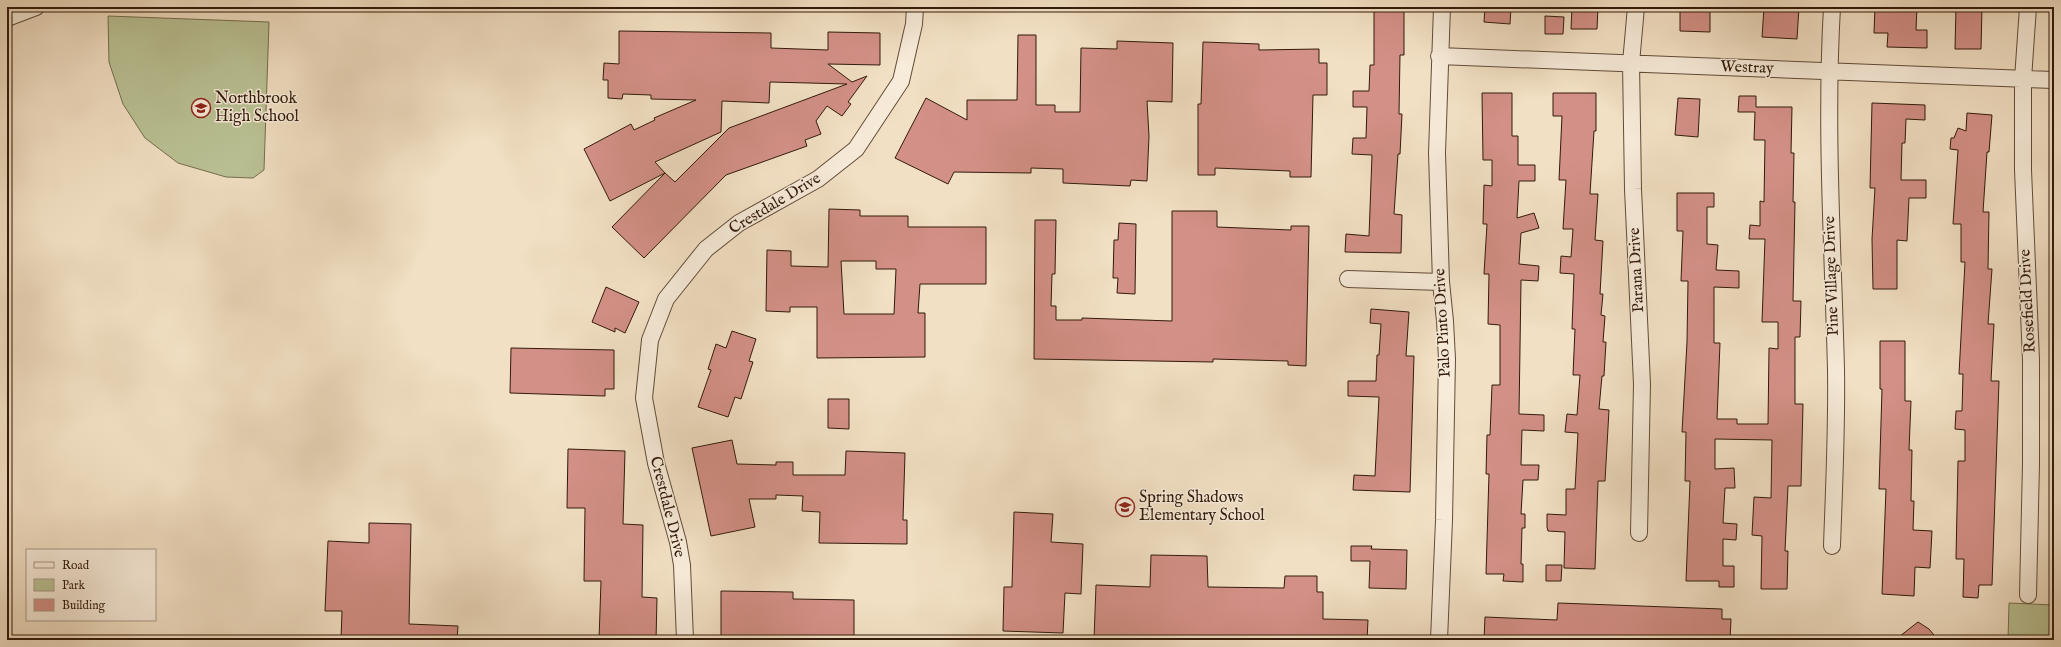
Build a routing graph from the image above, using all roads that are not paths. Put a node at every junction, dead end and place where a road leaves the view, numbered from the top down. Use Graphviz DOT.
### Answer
graph roads {
  1 [pos="36,7"];
  2 [pos="915,7"];
  3 [pos="1442,7"];
  4 [pos="1636,7"];
  5 [pos="1832,7"];
  6 [pos="2028,7"];
  7 [pos="7,18"];
  8 [pos="1439,56"];
  9 [pos="1631,63"];
  10 [pos="1828,71"];
  11 [pos="2023,79"];
  12 [pos="2054,80"];
  13 [pos="1348,280"];
  14 [pos="1441,282"];
  15 [pos="1639,533"];
  16 [pos="1832,546"];
  17 [pos="2028,595"];
  18 [pos="685,640"];
  19 [pos="1439,640"];
  1 -- 7 [label="street"];
  2 -- 18 [label="street, Crestdale Drive"];
  3 -- 8 [label="street, Palo Pinto Drive"];
  4 -- 9 [label="street, Parana Drive"];
  5 -- 10 [label="street, Pine Village Drive"];
  6 -- 11 [label="street, Rosefield Drive"];
  8 -- 9 [label="street, Westray"];
  8 -- 14 [label="street, Palo Pinto Drive"];
  9 -- 10 [label="street, Westray"];
  9 -- 15 [label="street, Parana Drive"];
  10 -- 11 [label="street, Westray"];
  10 -- 16 [label="street, Pine Village Drive"];
  11 -- 12 [label="street, Westray"];
  11 -- 17 [label="street, Rosefield Drive"];
  13 -- 14 [label="street"];
  14 -- 19 [label="street, Palo Pinto Drive"];
}
